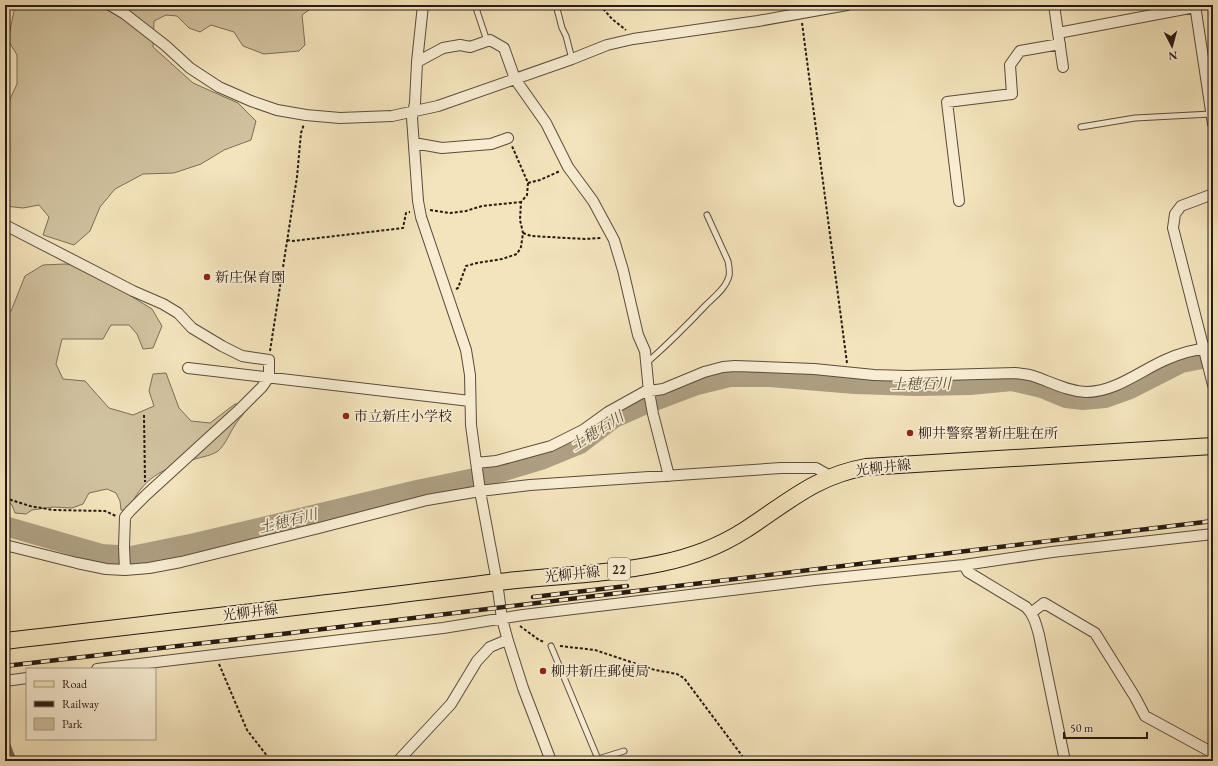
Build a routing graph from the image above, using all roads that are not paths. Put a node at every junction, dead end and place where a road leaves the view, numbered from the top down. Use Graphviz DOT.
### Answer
graph roads {
  1 [pos="110,5"];
  2 [pos="423,5"];
  3 [pos="475,5"];
  4 [pos="556,5"];
  5 [pos="847,5"];
  6 [pos="1054,5"];
  7 [pos="1195,6"];
  8 [pos="1058,33"];
  9 [pos="487,41"];
  10 [pos="1060,44"];
  11 [pos="572,59"];
  12 [pos="417,62"];
  13 [pos="1063,67"];
  14 [pos="515,79"];
  15 [pos="413,112"];
  16 [pos="1212,119"];
  17 [pos="1081,128"];
  18 [pos="508,138"];
  19 [pos="414,143"];
  20 [pos="1213,194"];
  21 [pos="959,201"];
  22 [pos="707,215"];
  23 [pos="5,225"];
  24 [pos="1206,349"];
  25 [pos="647,362"];
  26 [pos="188,368"];
  27 [pos="269,378"];
  28 [pos="1213,385"];
  29 [pos="649,393"];
  30 [pos="470,401"];
  31 [pos="1213,446"];
  32 [pos="477,467"];
  33 [pos="669,476"];
  34 [pos="830,476"];
  35 [pos="480,489"];
  36 [pos="1213,534"];
  37 [pos="5,545"];
  38 [pos="964,565"];
  39 [pos="125,570"];
  40 [pos="497,582"];
  41 [pos="1032,612"];
  42 [pos="502,619"];
  43 [pos="5,641"];
  44 [pos="508,641"];
  45 [pos="551,646"];
  46 [pos="106,668"];
  47 [pos="26,678"];
  48 [pos="5,681"];
  49 [pos="624,751"];
  50 [pos="1213,753"];
  51 [pos="598,760"];
  52 [pos="398,761"];
  53 [pos="551,761"];
  54 [pos="1065,761"];
  1 -- 15 [label="street"];
  2 -- 12 [label="street"];
  3 -- 9 [label="lane"];
  4 -- 11 [label="lane"];
  5 -- 11 [label="street"];
  6 -- 8 [label="street"];
  7 -- 8 [label="street"];
  7 -- 16 [label="street"];
  8 -- 10 [label="street"];
  9 -- 12 [label="street"];
  9 -- 14 [label="street"];
  10 -- 13 [label="street"];
  10 -- 21 [label="street"];
  11 -- 14 [label="street"];
  12 -- 15 [label="street"];
  14 -- 15 [label="street"];
  14 -- 25 [label="street"];
  15 -- 19 [label="street"];
  16 -- 17 [label="lane"];
  18 -- 19 [label="street"];
  19 -- 30 [label="street"];
  20 -- 24 [label="street"];
  22 -- 25 [label="lane"];
  23 -- 27 [label="street"];
  24 -- 28 [label="street"];
  24 -- 29 [label="street"];
  25 -- 29 [label="street"];
  26 -- 27 [label="street"];
  27 -- 30 [label="street"];
  27 -- 39 [label="street"];
  29 -- 32 [label="street"];
  29 -- 33 [label="street"];
  30 -- 32 [label="street"];
  31 -- 34 [label="main road, 光柳井線 / 22"];
  32 -- 35 [label="street"];
  33 -- 34 [label="street"];
  33 -- 35 [label="street"];
  34 -- 40 [label="main road, 光柳井線 / 22"];
  35 -- 39 [label="street"];
  35 -- 40 [label="street"];
  36 -- 38 [label="street"];
  37 -- 39 [label="street"];
  38 -- 41 [label="street"];
  38 -- 42 [label="street"];
  40 -- 42 [label="street"];
  40 -- 43 [label="main road, 光柳井線 / 22"];
  41 -- 50 [label="street"];
  41 -- 54 [label="street"];
  42 -- 44 [label="street"];
  42 -- 46 [label="street"];
  44 -- 52 [label="street"];
  44 -- 53 [label="street"];
  45 -- 51 [label="lane"];
  47 -- 48 [label="street"];
  49 -- 51 [label="lane"];
}
